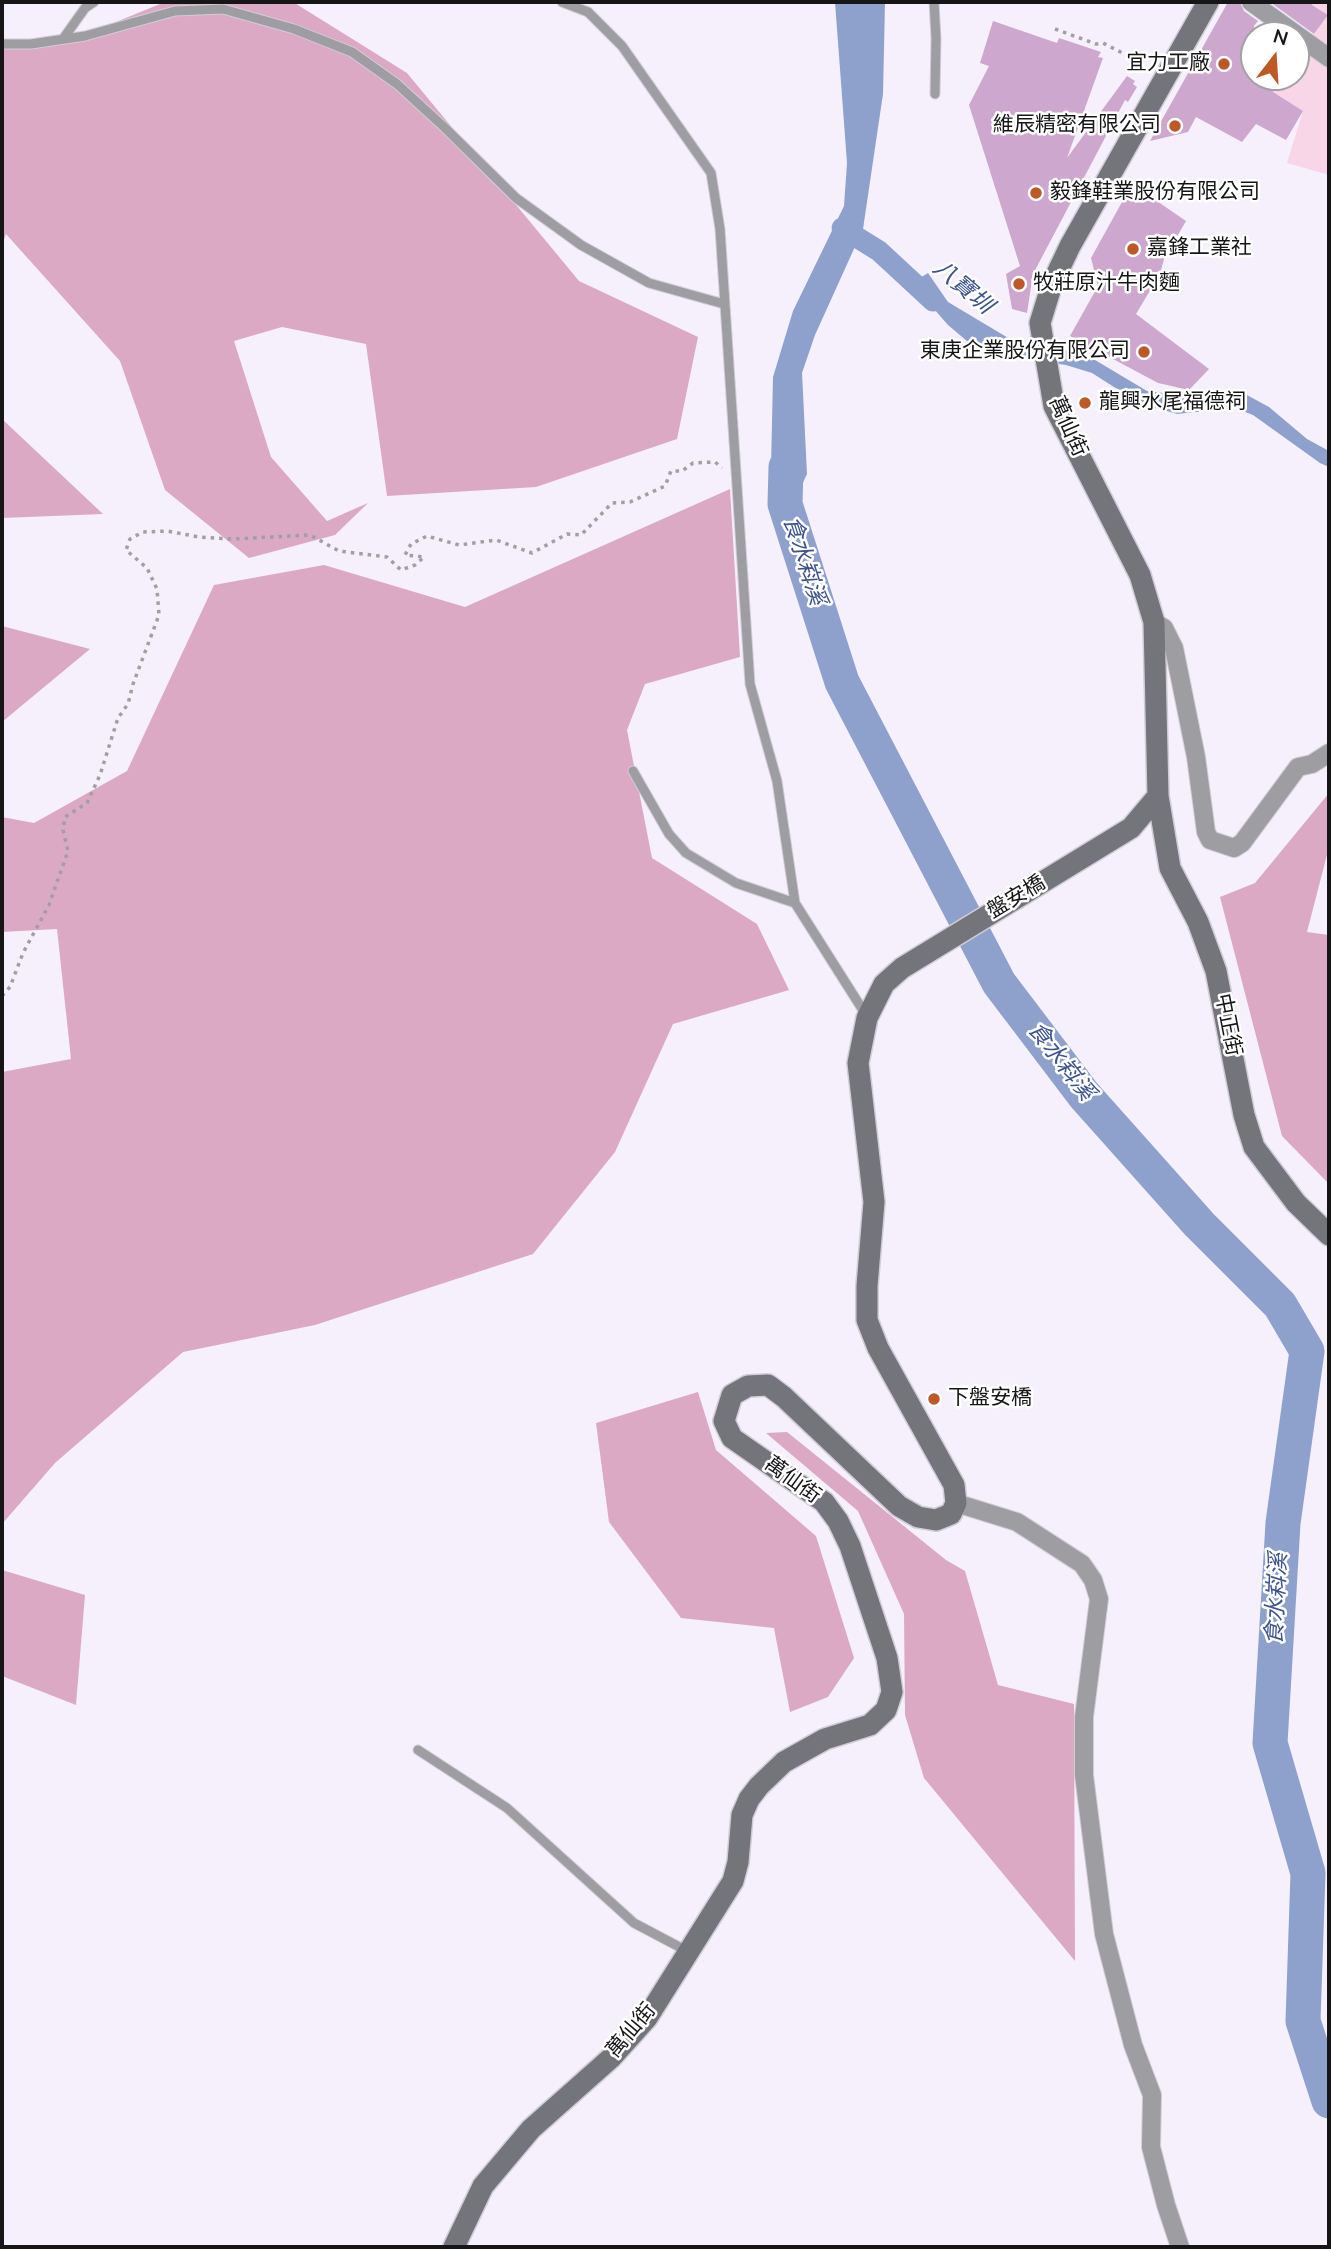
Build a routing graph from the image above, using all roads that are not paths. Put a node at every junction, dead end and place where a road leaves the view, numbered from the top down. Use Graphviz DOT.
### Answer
graph roads {
  1 [pos="94,2"];
  2 [pos="562,2"];
  3 [pos="934,2"];
  4 [pos="1208,2"];
  5 [pos="1251,2"];
  6 [pos="63,39"];
  7 [pos="2,44"];
  8 [pos="1329,58"];
  9 [pos="934,94"];
  10 [pos="724,304"];
  11 [pos="1154,622"];
  12 [pos="1329,753"];
  13 [pos="634,771"];
  14 [pos="1158,796"];
  15 [pos="795,902"];
  16 [pos="867,1018"];
  17 [pos="1329,1235"];
  18 [pos="956,1503"];
  19 [pos="418,1751"];
  20 [pos="689,1952"];
  21 [pos="454,2247"];
  22 [pos="1180,2247"];
  1 -- 6 [label="lane"];
  2 -- 10 [label="lane"];
  3 -- 9 [label="lane"];
  4 -- 11 [label="street, 萬仙街"];
  5 -- 8 [label="street"];
  6 -- 7 [label="lane"];
  6 -- 10 [label="lane"];
  10 -- 15 [label="lane"];
  11 -- 12 [label="street"];
  11 -- 14 [label="street, 萬仙街"];
  13 -- 15 [label="lane"];
  14 -- 16 [label="street, 盤安橋"];
  14 -- 17 [label="street, 中正街"];
  15 -- 16 [label="lane"];
  16 -- 18 [label="street"];
  18 -- 20 [label="street, 萬仙街"];
  18 -- 22 [label="street"];
  19 -- 20 [label="lane"];
  20 -- 21 [label="street, 萬仙街"];
}
